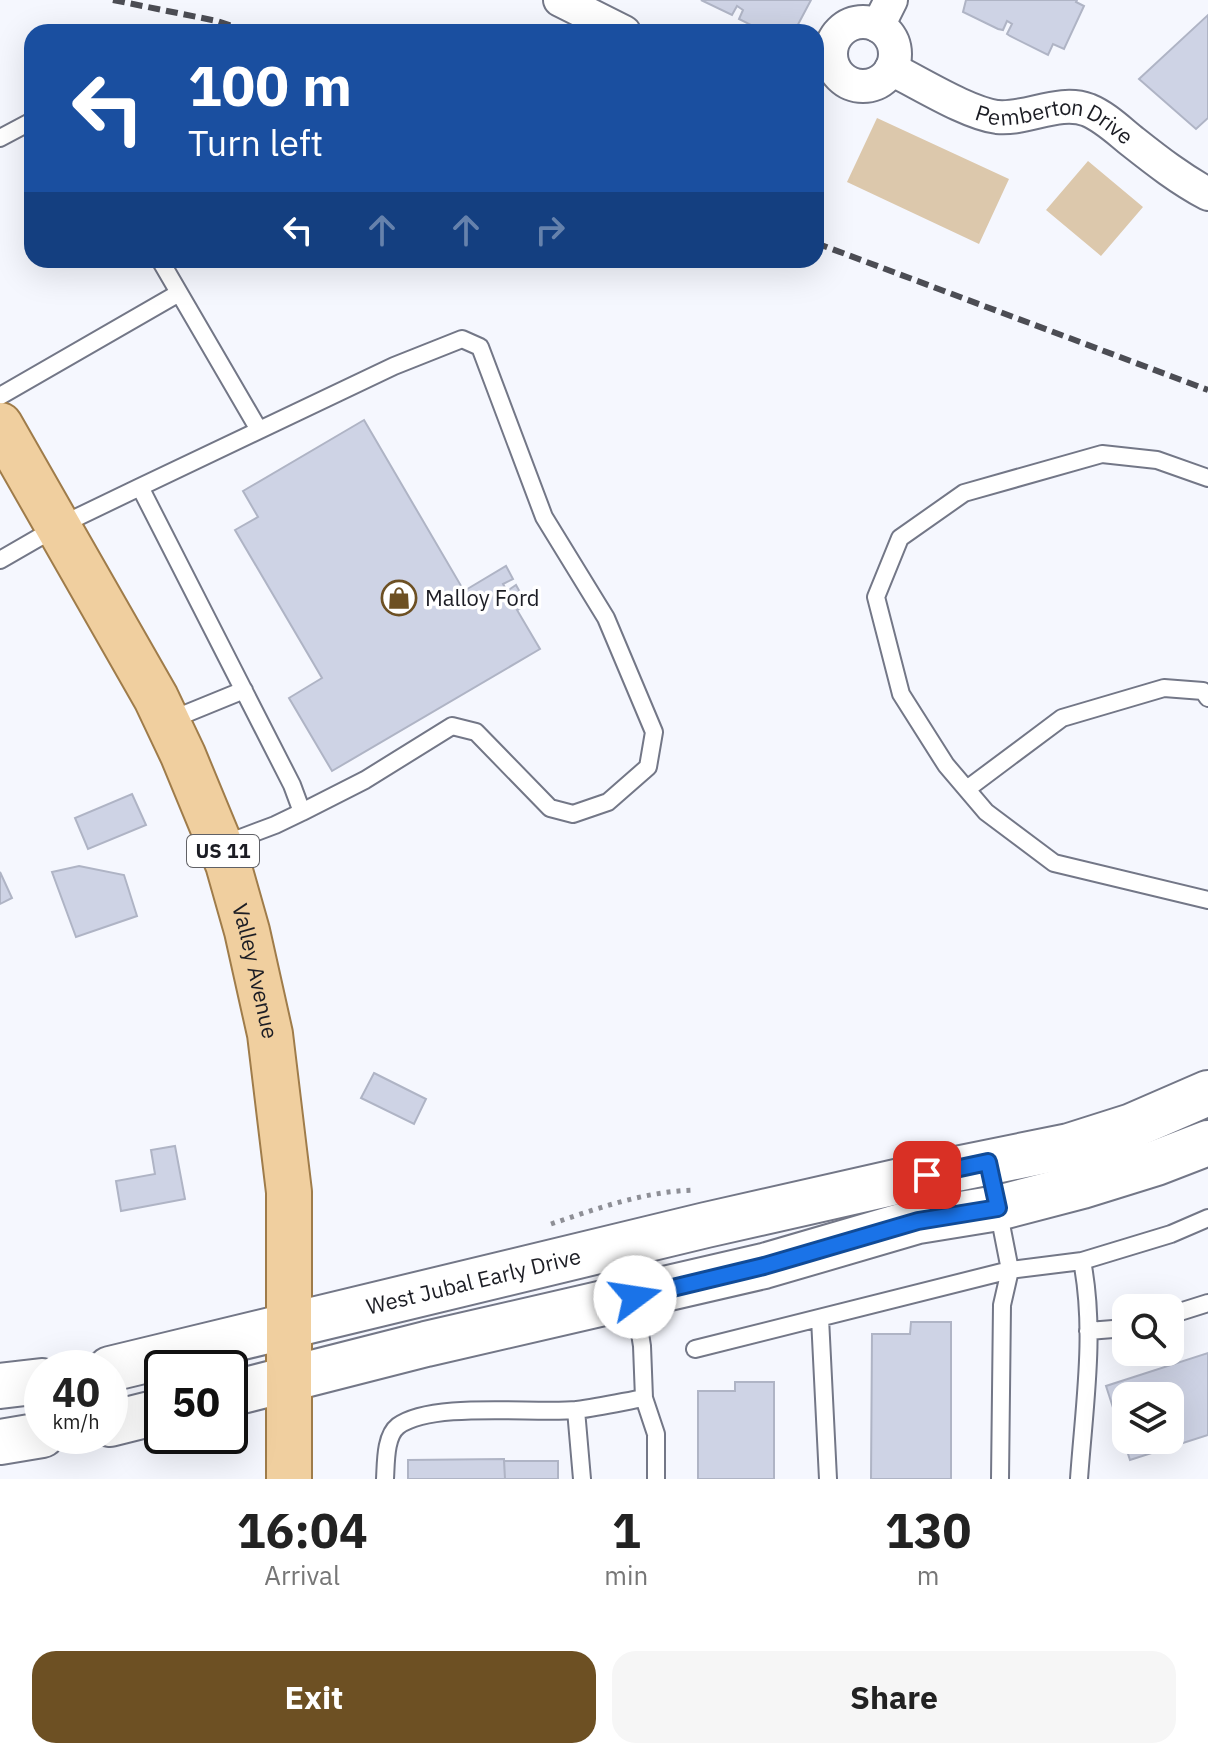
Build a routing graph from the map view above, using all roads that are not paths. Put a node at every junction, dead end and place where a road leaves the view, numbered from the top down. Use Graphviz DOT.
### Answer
graph roads {
  1 [pos="560,0"];
  2 [pos="885,13"];
  3 [pos="608,24"];
  4 [pos="824,62"];
  5 [pos="891,69"];
  6 [pos="24,125"];
  7 [pos="0,138"];
  8 [pos="1208,194"];
  9 [pos="165,268"];
  10 [pos="179,293"];
  11 [pos="0,396"];
  12 [pos="0,425"];
  13 [pos="259,430"];
  14 [pos="1208,478"];
  15 [pos="140,487"];
  16 [pos="59,526"];
  17 [pos="0,560"];
  18 [pos="244,690"];
  19 [pos="1208,698"];
  20 [pos="167,722"];
  21 [pos="967,789"];
  22 [pos="302,812"];
  23 [pos="221,845"];
  24 [pos="1208,900"];
  25 [pos="1208,1093"];
  26 [pos="1208,1143"];
  27 [pos="988,1162"];
  28 [pos="998,1208"];
  29 [pos="1208,1218"];
  30 [pos="626,1245"];
  31 [pos="1082,1261"];
  32 [pos="1010,1270"];
  33 [pos="635,1297"];
  34 [pos="1208,1303"];
  35 [pos="1184,1311"];
  36 [pos="820,1318"];
  37 [pos="289,1326"];
  38 [pos="1112,1329"];
  39 [pos="1088,1331"];
  40 [pos="695,1349"];
  41 [pos="128,1365"];
  42 [pos="290,1379"];
  43 [pos="24,1383"];
  44 [pos="0,1386"];
  45 [pos="248,1390"];
  46 [pos="644,1398"];
  47 [pos="576,1410"];
  48 [pos="24,1438"];
  49 [pos="0,1442"];
  50 [pos="289,1479"];
  51 [pos="385,1479"];
  52 [pos="582,1479"];
  53 [pos="656,1479"];
  54 [pos="828,1479"];
  55 [pos="1000,1479"];
  56 [pos="1079,1479"];
  1 -- 3 [label="street"];
  2 -- 4 [label="street"];
  2 -- 5 [label="street"];
  4 -- 5 [label="street"];
  5 -- 8 [label="street, Pemberton Drive"];
  6 -- 7 [label="lane"];
  9 -- 10 [label="lane"];
  10 -- 11 [label="lane"];
  10 -- 13 [label="lane"];
  12 -- 16 [label="main road, Valley Avenue / US 11"];
  13 -- 15 [label="lane"];
  13 -- 22 [label="lane"];
  14 -- 21 [label="lane"];
  15 -- 16 [label="lane"];
  15 -- 18 [label="lane"];
  16 -- 17 [label="lane"];
  16 -- 20 [label="main road, Valley Avenue / US 11"];
  18 -- 20 [label="lane"];
  18 -- 22 [label="lane"];
  19 -- 21 [label="lane"];
  20 -- 23 [label="main road, Valley Avenue / US 11"];
  21 -- 24 [label="lane"];
  22 -- 23 [label="lane"];
  23 -- 37 [label="main road, Valley Avenue / US 11"];
  25 -- 27 [label="main road, West Jubal Early Drive"];
  26 -- 28 [label="main road"];
  27 -- 28 [label="street"];
  27 -- 30 [label="main road, West Jubal Early Drive"];
  28 -- 32 [label="lane"];
  28 -- 33 [label="main road"];
  29 -- 31 [label="lane"];
  30 -- 33 [label="lane"];
  30 -- 37 [label="main road, West Jubal Early Drive"];
  31 -- 32 [label="lane"];
  31 -- 39 [label="lane"];
  32 -- 36 [label="lane"];
  32 -- 55 [label="lane"];
  33 -- 42 [label="main road"];
  33 -- 46 [label="lane"];
  34 -- 35 [label="lane"];
  36 -- 40 [label="lane"];
  36 -- 54 [label="lane"];
  37 -- 41 [label="main road, West Jubal Early Drive"];
  37 -- 42 [label="main road, Valley Avenue / US 11"];
  38 -- 39 [label="lane"];
  39 -- 56 [label="lane"];
  42 -- 45 [label="main road"];
  42 -- 50 [label="main road, Valley Avenue / US 11"];
  43 -- 44 [label="main road"];
  46 -- 47 [label="lane"];
  46 -- 53 [label="lane"];
  47 -- 51 [label="lane"];
  47 -- 52 [label="lane"];
  48 -- 49 [label="main road"];
}
